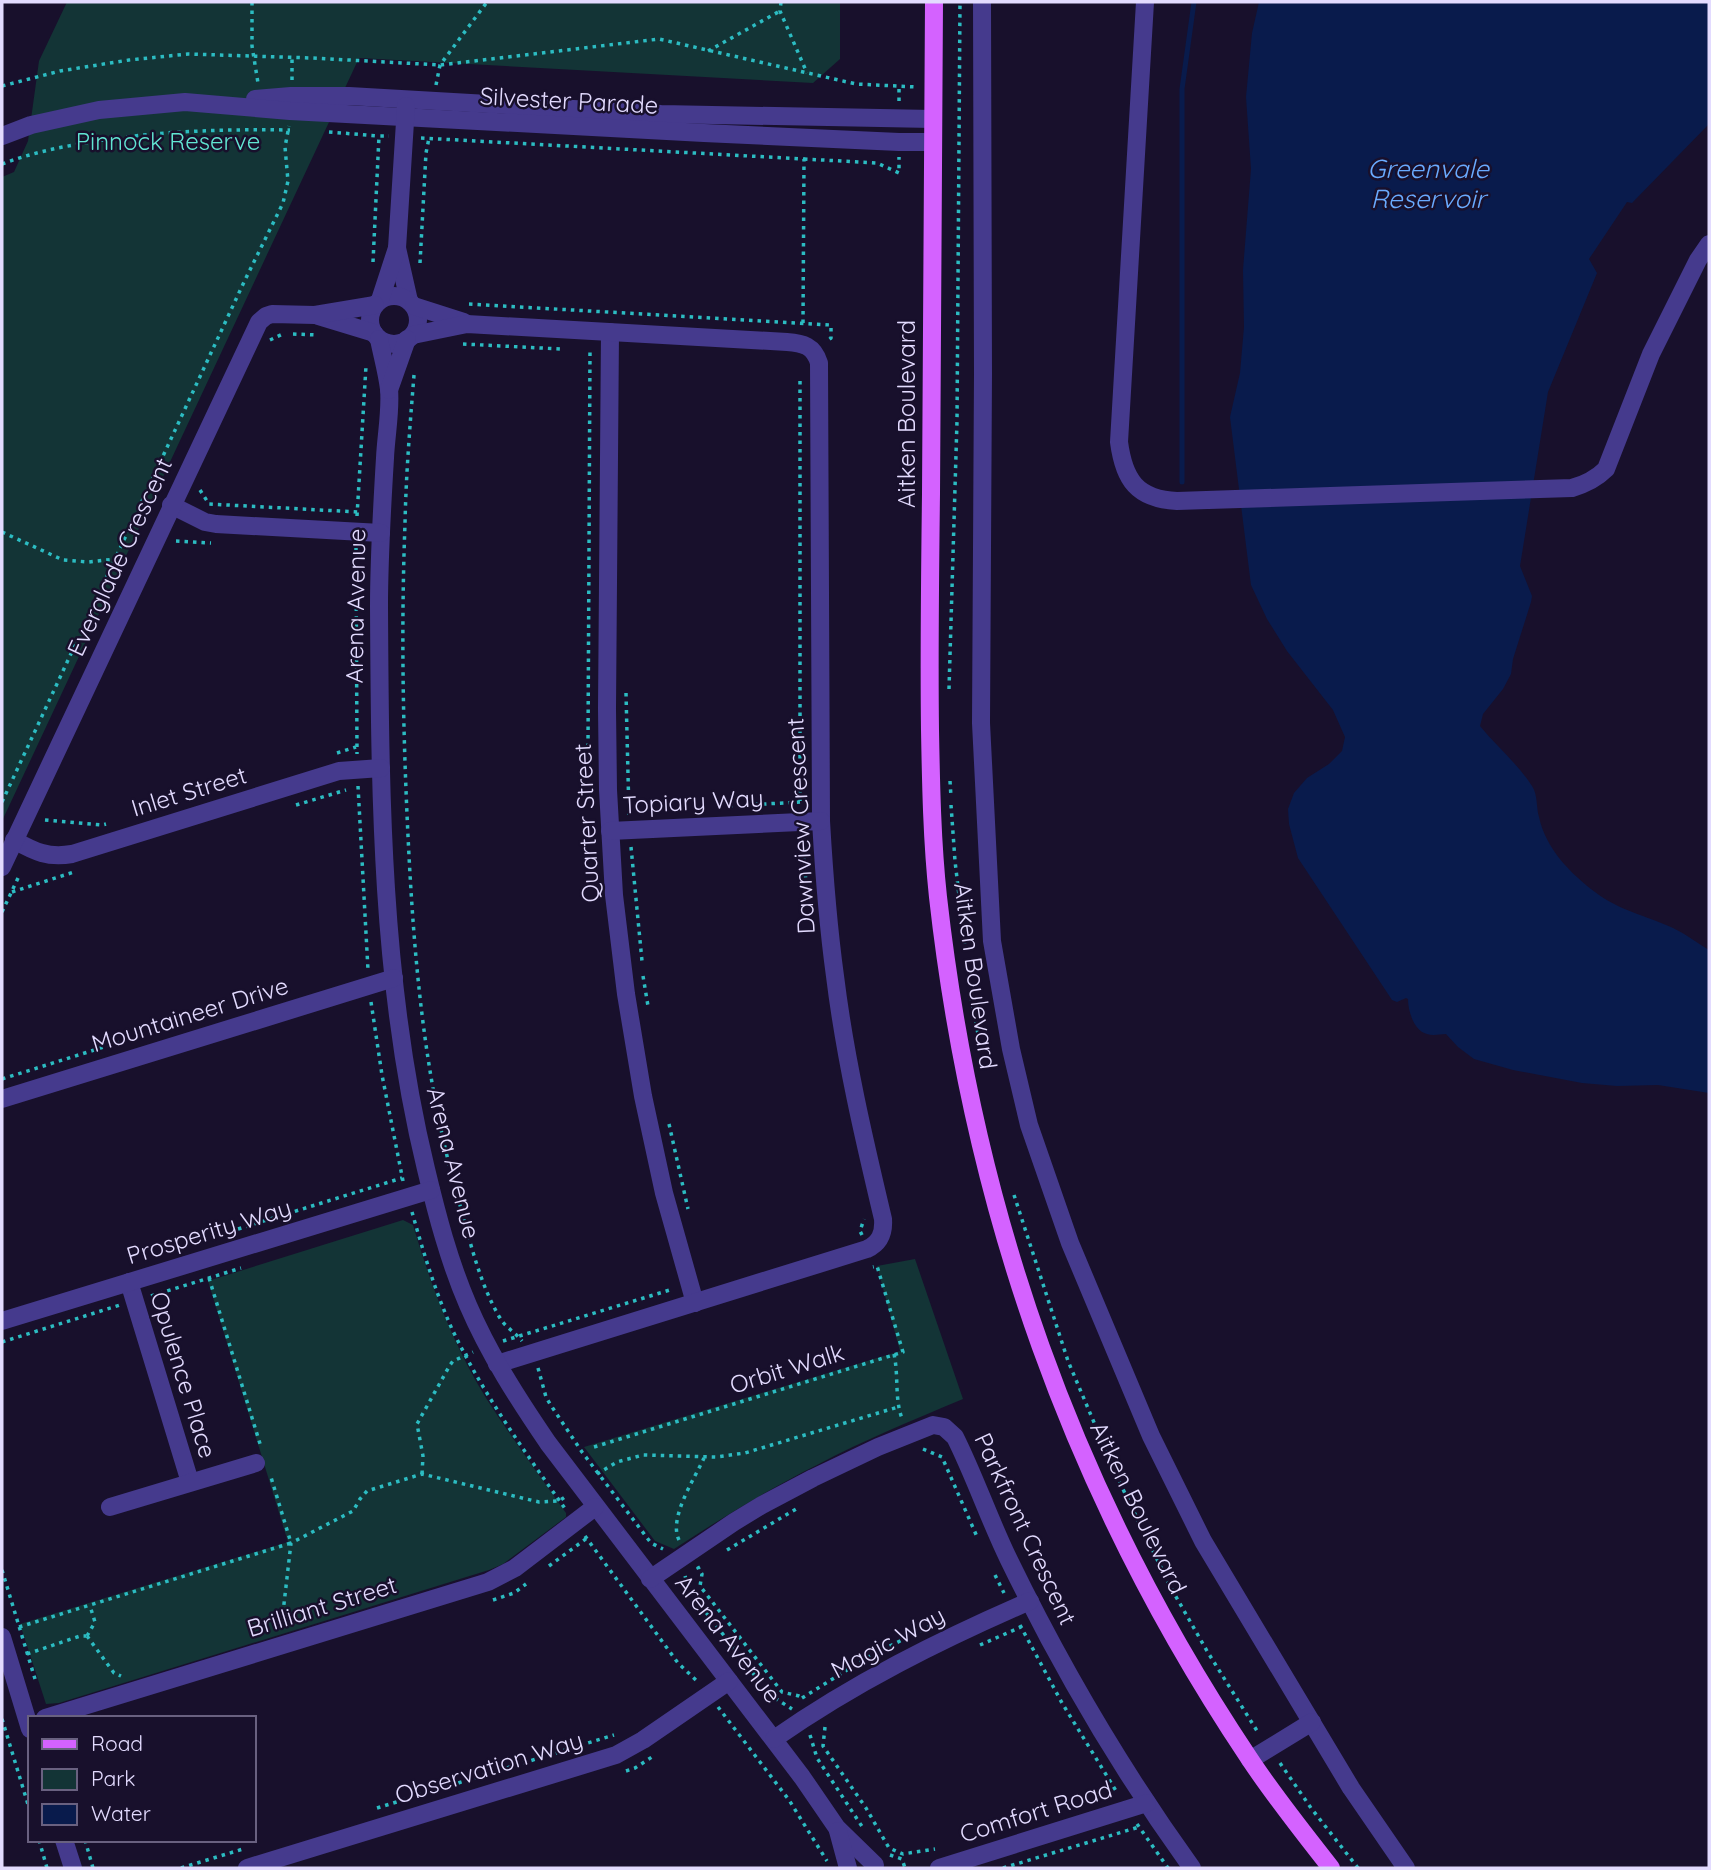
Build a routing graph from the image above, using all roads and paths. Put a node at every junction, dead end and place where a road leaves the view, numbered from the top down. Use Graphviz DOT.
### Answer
graph roads {
  1 [pos="252,2"];
  2 [pos="487,2"];
  3 [pos="781,2"];
  4 [pos="934,2"];
  5 [pos="960,2"];
  6 [pos="982,2"];
  7 [pos="1144,2"];
  8 [pos="780,11"];
  9 [pos="708,51"];
  10 [pos="254,57"];
  11 [pos="292,57"];
  12 [pos="440,65"];
  13 [pos="807,74"];
  14 [pos="2,86"];
  15 [pos="933,89"];
  16 [pos="260,99"];
  17 [pos="202,103"];
  18 [pos="291,104"];
  19 [pos="406,108"];
  20 [pos="933,119"];
  21 [pos="288,130"];
  22 [pos="300,131"];
  23 [pos="322,132"];
  24 [pos="379,135"];
  25 [pos="2,136"];
  26 [pos="933,142"];
  27 [pos="2,163"];
  28 [pos="1709,244"];
  29 [pos="397,248"];
  30 [pos="419,270"];
  31 [pos="378,302"];
  32 [pos="412,304"];
  33 [pos="315,315"];
  34 [pos="803,323"];
  35 [pos="467,324"];
  36 [pos="610,332"];
  37 [pos="326,336"];
  38 [pos="376,336"];
  39 [pos="410,337"];
  40 [pos="270,341"];
  41 [pos="459,344"];
  42 [pos="564,349"];
  43 [pos="590,350"];
  44 [pos="609,351"];
  45 [pos="414,372"];
  46 [pos="800,375"];
  47 [pos="389,390"];
  48 [pos="171,505"];
  49 [pos="358,512"];
  50 [pos="189,515"];
  51 [pos="2,532"];
  52 [pos="381,533"];
  53 [pos="176,541"];
  54 [pos="115,559"];
  55 [pos="949,698"];
  56 [pos="356,747"];
  57 [pos="331,754"];
  58 [pos="381,768"];
  59 [pos="950,780"];
  60 [pos="2,802"];
  61 [pos="114,821"];
  62 [pos="821,821"];
  63 [pos="800,822"];
  64 [pos="610,831"];
  65 [pos="14,841"];
  66 [pos="31,849"];
  67 [pos="2,867"];
  68 [pos="806,888"];
  69 [pos="2,912"];
  70 [pos="965,951"];
  71 [pos="394,978"];
  72 [pos="970,986"];
  73 [pos="979,1037"];
  74 [pos="2,1099"];
  75 [pos="1012,1188"];
  76 [pos="431,1190"];
  77 [pos="862,1209"];
  78 [pos="867,1249"];
  79 [pos="209,1278"];
  80 [pos="129,1282"];
  81 [pos="135,1301"];
  82 [pos="695,1303"];
  83 [pos="2,1321"];
  84 [pos="518,1337"];
  85 [pos="2,1342"];
  86 [pos="487,1346"];
  87 [pos="531,1352"];
  88 [pos="894,1354"];
  89 [pos="497,1364"];
  90 [pos="898,1407"];
  91 [pos="907,1434"];
  92 [pos="594,1447"];
  93 [pos="704,1458"];
  94 [pos="256,1463"];
  95 [pos="422,1474"];
  96 [pos="598,1474"];
  97 [pos="190,1482"];
  98 [pos="110,1507"];
  99 [pos="595,1507"];
  100 [pos="799,1507"];
  101 [pos="575,1523"];
  102 [pos="979,1540"];
  103 [pos="721,1553"];
  104 [pos="687,1561"];
  105 [pos="709,1561"];
  106 [pos="2,1570"];
  107 [pos="993,1572"];
  108 [pos="650,1579"];
  109 [pos="1030,1601"];
  110 [pos="90,1606"];
  111 [pos="1011,1609"];
  112 [pos="19,1627"];
  113 [pos="1021,1627"];
  114 [pos="272,1630"];
  115 [pos="87,1636"];
  116 [pos="2,1637"];
  117 [pos="974,1647"];
  118 [pos="8,1659"];
  119 [pos="124,1675"];
  120 [pos="697,1680"];
  121 [pos="729,1682"];
  122 [pos="686,1687"];
  123 [pos="708,1695"];
  124 [pos="801,1697"];
  125 [pos="30,1716"];
  126 [pos="56,1716"];
  127 [pos="2,1719"];
  128 [pos="802,1720"];
  129 [pos="834,1722"];
  130 [pos="1312,1723"];
  131 [pos="620,1733"];
  132 [pos="774,1739"];
  133 [pos="1269,1748"];
  134 [pos="1250,1760"];
  135 [pos="1147,1802"];
  136 [pos="28,1804"];
  137 [pos="1128,1809"];
  138 [pos="368,1811"];
  139 [pos="1139,1826"];
  140 [pos="837,1828"];
  141 [pos="866,1832"];
  142 [pos="40,1842"];
  143 [pos="65,1842"];
  144 [pos="86,1842"];
  145 [pos="248,1848"];
  146 [pos="929,1851"];
  147 [pos="875,1864"];
  148 [pos="47,1868"];
  149 [pos="73,1868"];
  150 [pos="93,1868"];
  151 [pos="181,1868"];
  152 [pos="247,1868"];
  153 [pos="832,1868"];
  154 [pos="848,1868"];
  155 [pos="905,1868"];
  156 [pos="939,1868"];
  157 [pos="1003,1868"];
  158 [pos="1168,1868"];
  159 [pos="1192,1868"];
  160 [pos="1331,1868"];
  161 [pos="1358,1868"];
  162 [pos="1406,1868"];
  1 -- 10 [label="path"];
  2 -- 12 [label="path"];
  3 -- 8 [label="path"];
  4 -- 15 [label="main road, Aitken Boulevard"];
  5 -- 55 [label="path"];
  6 -- 130 [label="street"];
  7 -- 28 [label="street"];
  8 -- 9 [label="path"];
  8 -- 13 [label="path"];
  9 -- 12 [label="path"];
  9 -- 13 [label="path"];
  10 -- 11 [label="path"];
  10 -- 14 [label="path"];
  10 -- 16 [label="path"];
  11 -- 12 [label="path"];
  11 -- 18 [label="path"];
  13 -- 15 [label="path"];
  15 -- 20 [label="main road, Aitken Boulevard"];
  16 -- 17 [label="street, Silvester Parade"];
  16 -- 18 [label="street, Silvester Parade"];
  17 -- 18 [label="street, Silvester Parade"];
  17 -- 25 [label="street, Silvester Parade"];
  18 -- 19 [label="street, Silvester Parade"];
  18 -- 21 [label="path"];
  19 -- 20 [label="street, Silvester Parade"];
  19 -- 26 [label="street, Silvester Parade"];
  19 -- 29 [label="street"];
  20 -- 26 [label="main road, Aitken Boulevard"];
  21 -- 22 [label="path"];
  21 -- 27 [label="path"];
  21 -- 54 [label="path"];
  23 -- 24 [label="path"];
  26 -- 134 [label="main road, Aitken Boulevard"];
  29 -- 31 [label="street"];
  29 -- 32 [label="street"];
  30 -- 34 [label="path"];
  31 -- 32 [label="street"];
  31 -- 33 [label="street, Everglade Crescent"];
  31 -- 38 [label="street"];
  32 -- 35 [label="street, Dawnview Crescent"];
  32 -- 39 [label="street"];
  33 -- 38 [label="street, Everglade Crescent"];
  33 -- 48 [label="street, Everglade Crescent"];
  35 -- 36 [label="street, Dawnview Crescent"];
  35 -- 39 [label="street, Dawnview Crescent"];
  36 -- 44 [label="street, Quarter Street"];
  36 -- 62 [label="street, Dawnview Crescent"];
  37 -- 40 [label="path"];
  38 -- 39 [label="street"];
  38 -- 47 [label="street, Arena Avenue"];
  39 -- 47 [label="street, Arena Avenue"];
  41 -- 42 [label="path"];
  43 -- 44 [label="path"];
  44 -- 64 [label="street, Quarter Street"];
  45 -- 84 [label="path"];
  46 -- 63 [label="path"];
  47 -- 52 [label="street, Arena Avenue"];
  48 -- 50 [label="street"];
  48 -- 65 [label="street, Everglade Crescent"];
  49 -- 50 [label="path"];
  50 -- 52 [label="street"];
  50 -- 53 [label="path"];
  51 -- 54 [label="path"];
  52 -- 58 [label="street, Arena Avenue"];
  54 -- 60 [label="path"];
  56 -- 57 [label="path"];
  58 -- 66 [label="street, Inlet Street"];
  58 -- 71 [label="street, Arena Avenue"];
  59 -- 70 [label="path"];
  61 -- 66 [label="path"];
  62 -- 63 [label="street, Topiary Way"];
  62 -- 78 [label="street, Dawnview Crescent"];
  63 -- 64 [label="street, Topiary Way"];
  63 -- 68 [label="path"];
  64 -- 82 [label="street, Quarter Street"];
  65 -- 66 [label="street, Inlet Street"];
  65 -- 67 [label="street, Everglade Crescent"];
  66 -- 69 [label="path"];
  71 -- 74 [label="street, Mountaineer Drive"];
  71 -- 76 [label="street, Arena Avenue"];
  72 -- 73 [label="path"];
  75 -- 133 [label="path"];
  76 -- 80 [label="street, Prosperity Way"];
  76 -- 86 [label="street, Arena Avenue"];
  77 -- 78 [label="path"];
  78 -- 82 [label="street"];
  78 -- 88 [label="path"];
  79 -- 81 [label="path"];
  80 -- 81 [label="street, Opulence Place"];
  80 -- 83 [label="street, Prosperity Way"];
  81 -- 85 [label="path"];
  81 -- 97 [label="street, Opulence Place"];
  82 -- 87 [label="street"];
  84 -- 86 [label="path"];
  84 -- 87 [label="path"];
  86 -- 89 [label="street, Arena Avenue"];
  86 -- 95 [label="path"];
  87 -- 89 [label="street"];
  87 -- 96 [label="path"];
  88 -- 90 [label="path"];
  88 -- 92 [label="path, Orbit Walk"];
  89 -- 99 [label="street, Arena Avenue"];
  90 -- 91 [label="path"];
  90 -- 93 [label="path"];
  91 -- 102 [label="path"];
  91 -- 104 [label="street, Parkfront Crescent"];
  91 -- 109 [label="street, Parkfront Crescent"];
  93 -- 96 [label="path"];
  93 -- 104 [label="path"];
  94 -- 97 [label="street, Opulence Place"];
  95 -- 101 [label="path"];
  95 -- 114 [label="path"];
  96 -- 104 [label="path"];
  97 -- 98 [label="street, Opulence Place"];
  99 -- 101 [label="street, Brilliant Street"];
  99 -- 108 [label="street, Arena Avenue"];
  100 -- 103 [label="path"];
  101 -- 120 [label="path"];
  101 -- 126 [label="street, Brilliant Street"];
  104 -- 105 [label="path"];
  104 -- 108 [label="street, Parkfront Crescent"];
  104 -- 124 [label="path"];
  104 -- 128 [label="path"];
  106 -- 112 [label="path"];
  107 -- 111 [label="path"];
  108 -- 121 [label="street, Arena Avenue"];
  109 -- 111 [label="street, Magic Way"];
  109 -- 135 [label="street, Parkfront Crescent"];
  110 -- 115 [label="path"];
  111 -- 113 [label="path"];
  111 -- 128 [label="street, Magic Way"];
  113 -- 117 [label="path"];
  113 -- 137 [label="path"];
  115 -- 118 [label="path"];
  115 -- 119 [label="path"];
  116 -- 118 [label="street"];
  118 -- 125 [label="street"];
  120 -- 122 [label="path"];
  120 -- 123 [label="path"];
  121 -- 123 [label="street, Observation Way"];
  121 -- 132 [label="street, Arena Avenue"];
  123 -- 152 [label="street, Observation Way"];
  123 -- 153 [label="path"];
  127 -- 136 [label="path"];
  128 -- 132 [label="street, Magic Way"];
  128 -- 141 [label="path"];
  129 -- 146 [label="path"];
  130 -- 133 [label="street"];
  130 -- 162 [label="street"];
  131 -- 138 [label="path"];
  132 -- 140 [label="street, Arena Avenue"];
  133 -- 134 [label="street"];
  133 -- 161 [label="path"];
  134 -- 160 [label="main road, Aitken Boulevard"];
  135 -- 137 [label="street, Comfort Road"];
  135 -- 159 [label="street, Parkfront Crescent"];
  137 -- 139 [label="path"];
  137 -- 156 [label="street, Comfort Road"];
  139 -- 157 [label="path"];
  139 -- 158 [label="path"];
  140 -- 147 [label="street, Arena Avenue"];
  140 -- 154 [label="street, Arena Avenue"];
  142 -- 148 [label="path"];
  143 -- 149 [label="street"];
  144 -- 150 [label="path"];
  145 -- 151 [label="path"];
  147 -- 155 [label="path"];
}
